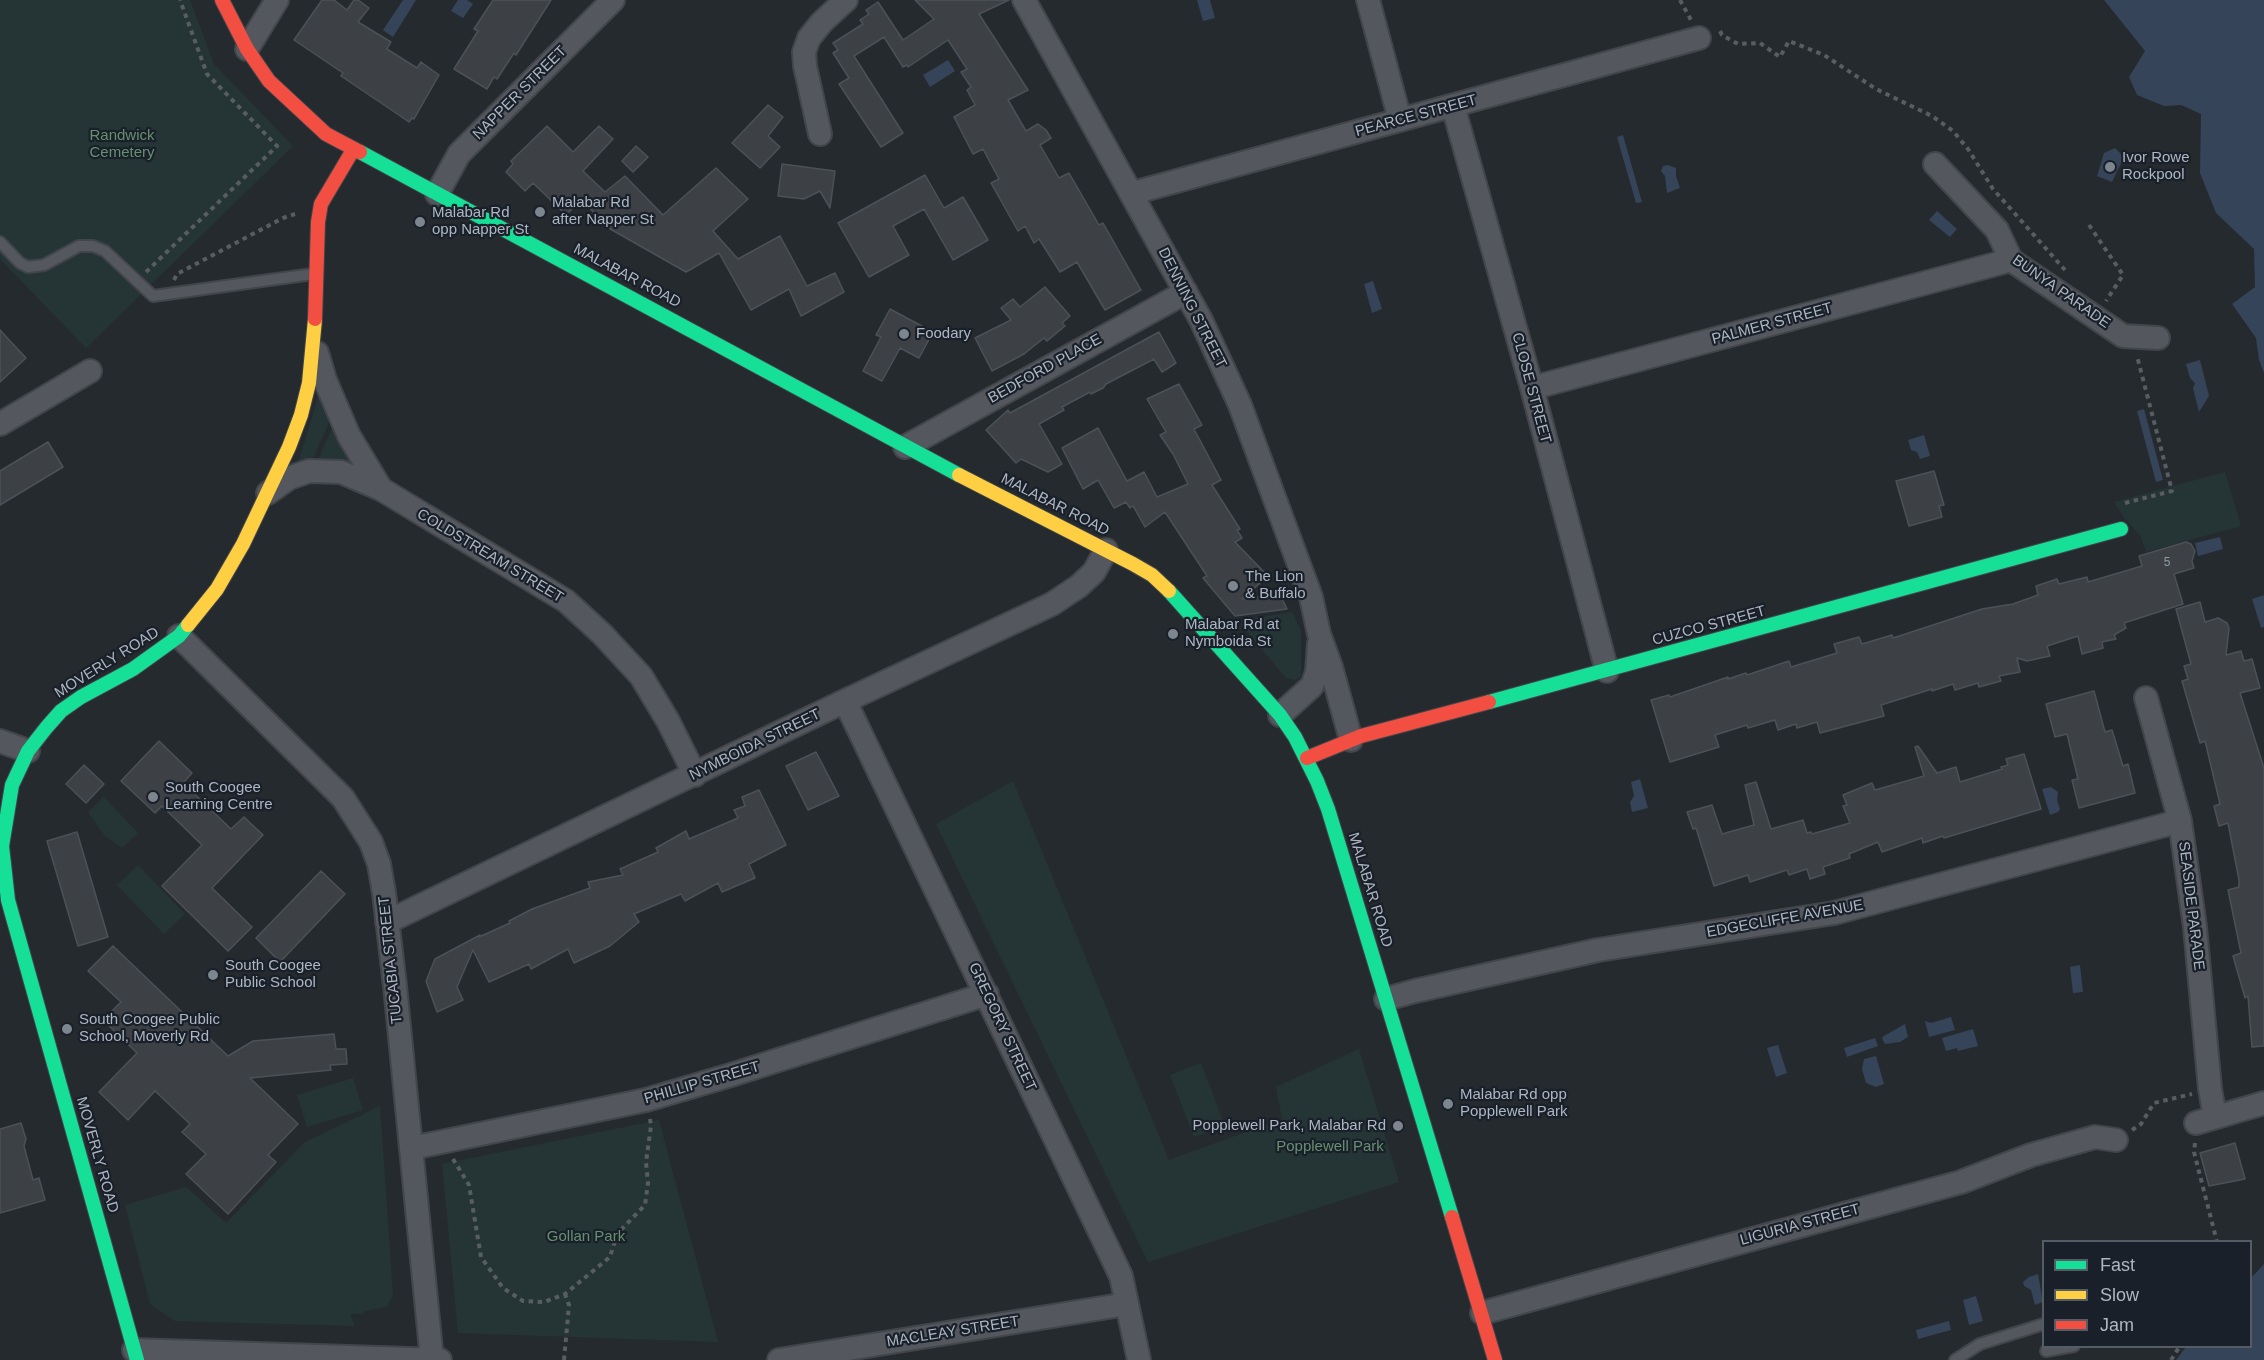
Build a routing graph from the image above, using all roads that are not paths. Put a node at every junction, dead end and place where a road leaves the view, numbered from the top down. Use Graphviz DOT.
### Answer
graph roads {
  1 [pos="222,0"];
  2 [pos="277,0"];
  3 [pos="613,0"];
  4 [pos="846,0"];
  5 [pos="1024,0"];
  6 [pos="1368,0"];
  7 [pos="1694,29"];
  8 [pos="247,49"];
  9 [pos="1453,105"];
  10 [pos="1400,120"];
  11 [pos="820,134"];
  12 [pos="352,150"];
  13 [pos="1935,164"];
  14 [pos="1133,193"];
  15 [pos="437,194"];
  16 [pos="0,242"];
  17 [pos="2011,260"];
  18 [pos="317,273"];
  19 [pos="1186,292"];
  20 [pos="2158,338"];
  21 [pos="314,345"];
  22 [pos="90,370"];
  23 [pos="1532,388"];
  24 [pos="0,424"];
  25 [pos="904,447"];
  26 [pos="381,489"];
  27 [pos="268,493"];
  28 [pos="2121,529"];
  29 [pos="1106,550"];
  30 [pos="1319,634"];
  31 [pos="179,636"];
  32 [pos="1607,671"];
  33 [pos="2146,698"];
  34 [pos="845,701"];
  35 [pos="1280,715"];
  36 [pos="1351,740"];
  37 [pos="0,741"];
  38 [pos="28,751"];
  39 [pos="1307,758"];
  40 [pos="695,775"];
  41 [pos="6,782"];
  42 [pos="2180,821"];
  43 [pos="387,922"];
  44 [pos="987,994"];
  45 [pos="1386,999"];
  46 [pos="2264,1104"];
  47 [pos="2116,1140"];
  48 [pos="412,1148"];
  49 [pos="1127,1304"];
  50 [pos="1482,1312"];
  51 [pos="2042,1324"];
  52 [pos="2067,1348"];
  53 [pos="2046,1351"];
  54 [pos="865,1353"];
  55 [pos="136,1355"];
  56 [pos="432,1360"];
  57 [pos="440,1360"];
  58 [pos="779,1360"];
  59 [pos="1139,1360"];
  60 [pos="1495,1360"];
  61 [pos="1955,1360"];
  1 -- 8 [label="street, MALABAR ROAD"];
  2 -- 8 [label="street"];
  3 -- 15 [label="street, NAPPER STREET"];
  4 -- 11 [label="street"];
  5 -- 14 [label="street, DENNING STREET"];
  6 -- 10 [label="street"];
  7 -- 9 [label="street, PEARCE STREET"];
  8 -- 12 [label="street, MALABAR ROAD"];
  9 -- 10 [label="street, PEARCE STREET"];
  9 -- 23 [label="street, CLOSE STREET"];
  10 -- 14 [label="street, PEARCE STREET"];
  12 -- 15 [label="street, MALABAR ROAD"];
  12 -- 18 [label="street, MOVERLY ROAD"];
  13 -- 17 [label="street, BUNYA PARADE"];
  14 -- 19 [label="street, DENNING STREET"];
  15 -- 25 [label="street, MALABAR ROAD"];
  16 -- 18 [label="lane"];
  17 -- 20 [label="street, BUNYA PARADE"];
  17 -- 23 [label="street, PALMER STREET"];
  18 -- 21 [label="street, MOVERLY ROAD"];
  19 -- 25 [label="street, BEDFORD PLACE"];
  19 -- 30 [label="street, DENNING STREET"];
  21 -- 26 [label="street, COLDSTREAM STREET"];
  21 -- 27 [label="street, MOVERLY ROAD"];
  22 -- 24 [label="street"];
  23 -- 32 [label="street, CLOSE STREET"];
  25 -- 29 [label="street, MALABAR ROAD"];
  26 -- 27 [label="street, COLDSTREAM STREET"];
  26 -- 40 [label="street, COLDSTREAM STREET"];
  27 -- 31 [label="street, MOVERLY ROAD"];
  28 -- 32 [label="street, CUZCO STREET"];
  29 -- 34 [label="street, NYMBOIDA STREET"];
  29 -- 35 [label="street, MALABAR ROAD"];
  30 -- 35 [label="street, DENNING STREET"];
  30 -- 36 [label="street, DENNING STREET"];
  31 -- 38 [label="street, MOVERLY ROAD"];
  31 -- 43 [label="street, TUCABIA STREET"];
  32 -- 36 [label="street, CUZCO STREET"];
  33 -- 42 [label="street, SEASIDE PARADE"];
  34 -- 40 [label="street, NYMBOIDA STREET"];
  34 -- 44 [label="street, GREGORY STREET"];
  35 -- 39 [label="street, MALABAR ROAD"];
  36 -- 39 [label="street, CUZCO STREET"];
  37 -- 38 [label="street"];
  38 -- 41 [label="street, MOVERLY ROAD"];
  39 -- 45 [label="street, MALABAR ROAD"];
  40 -- 43 [label="street, NYMBOIDA STREET"];
  41 -- 55 [label="street, MOVERLY ROAD"];
  42 -- 45 [label="street, EDGECLIFFE AVENUE"];
  42 -- 46 [label="street, SEASIDE PARADE"];
  43 -- 48 [label="street, TUCABIA STREET"];
  44 -- 48 [label="street, PHILLIP STREET"];
  44 -- 49 [label="street, GREGORY STREET"];
  45 -- 50 [label="street, MALABAR ROAD"];
  47 -- 50 [label="street, LIGURIA STREET"];
  48 -- 56 [label="street, TUCABIA STREET"];
  49 -- 54 [label="street, MACLEAY STREET"];
  49 -- 59 [label="street, GREGORY STREET"];
  50 -- 60 [label="street, MALABAR ROAD"];
  51 -- 61 [label="lane"];
  52 -- 53 [label="lane"];
  54 -- 58 [label="street, MACLEAY STREET"];
  55 -- 56 [label="street"];
  56 -- 57 [label="street"];
}
